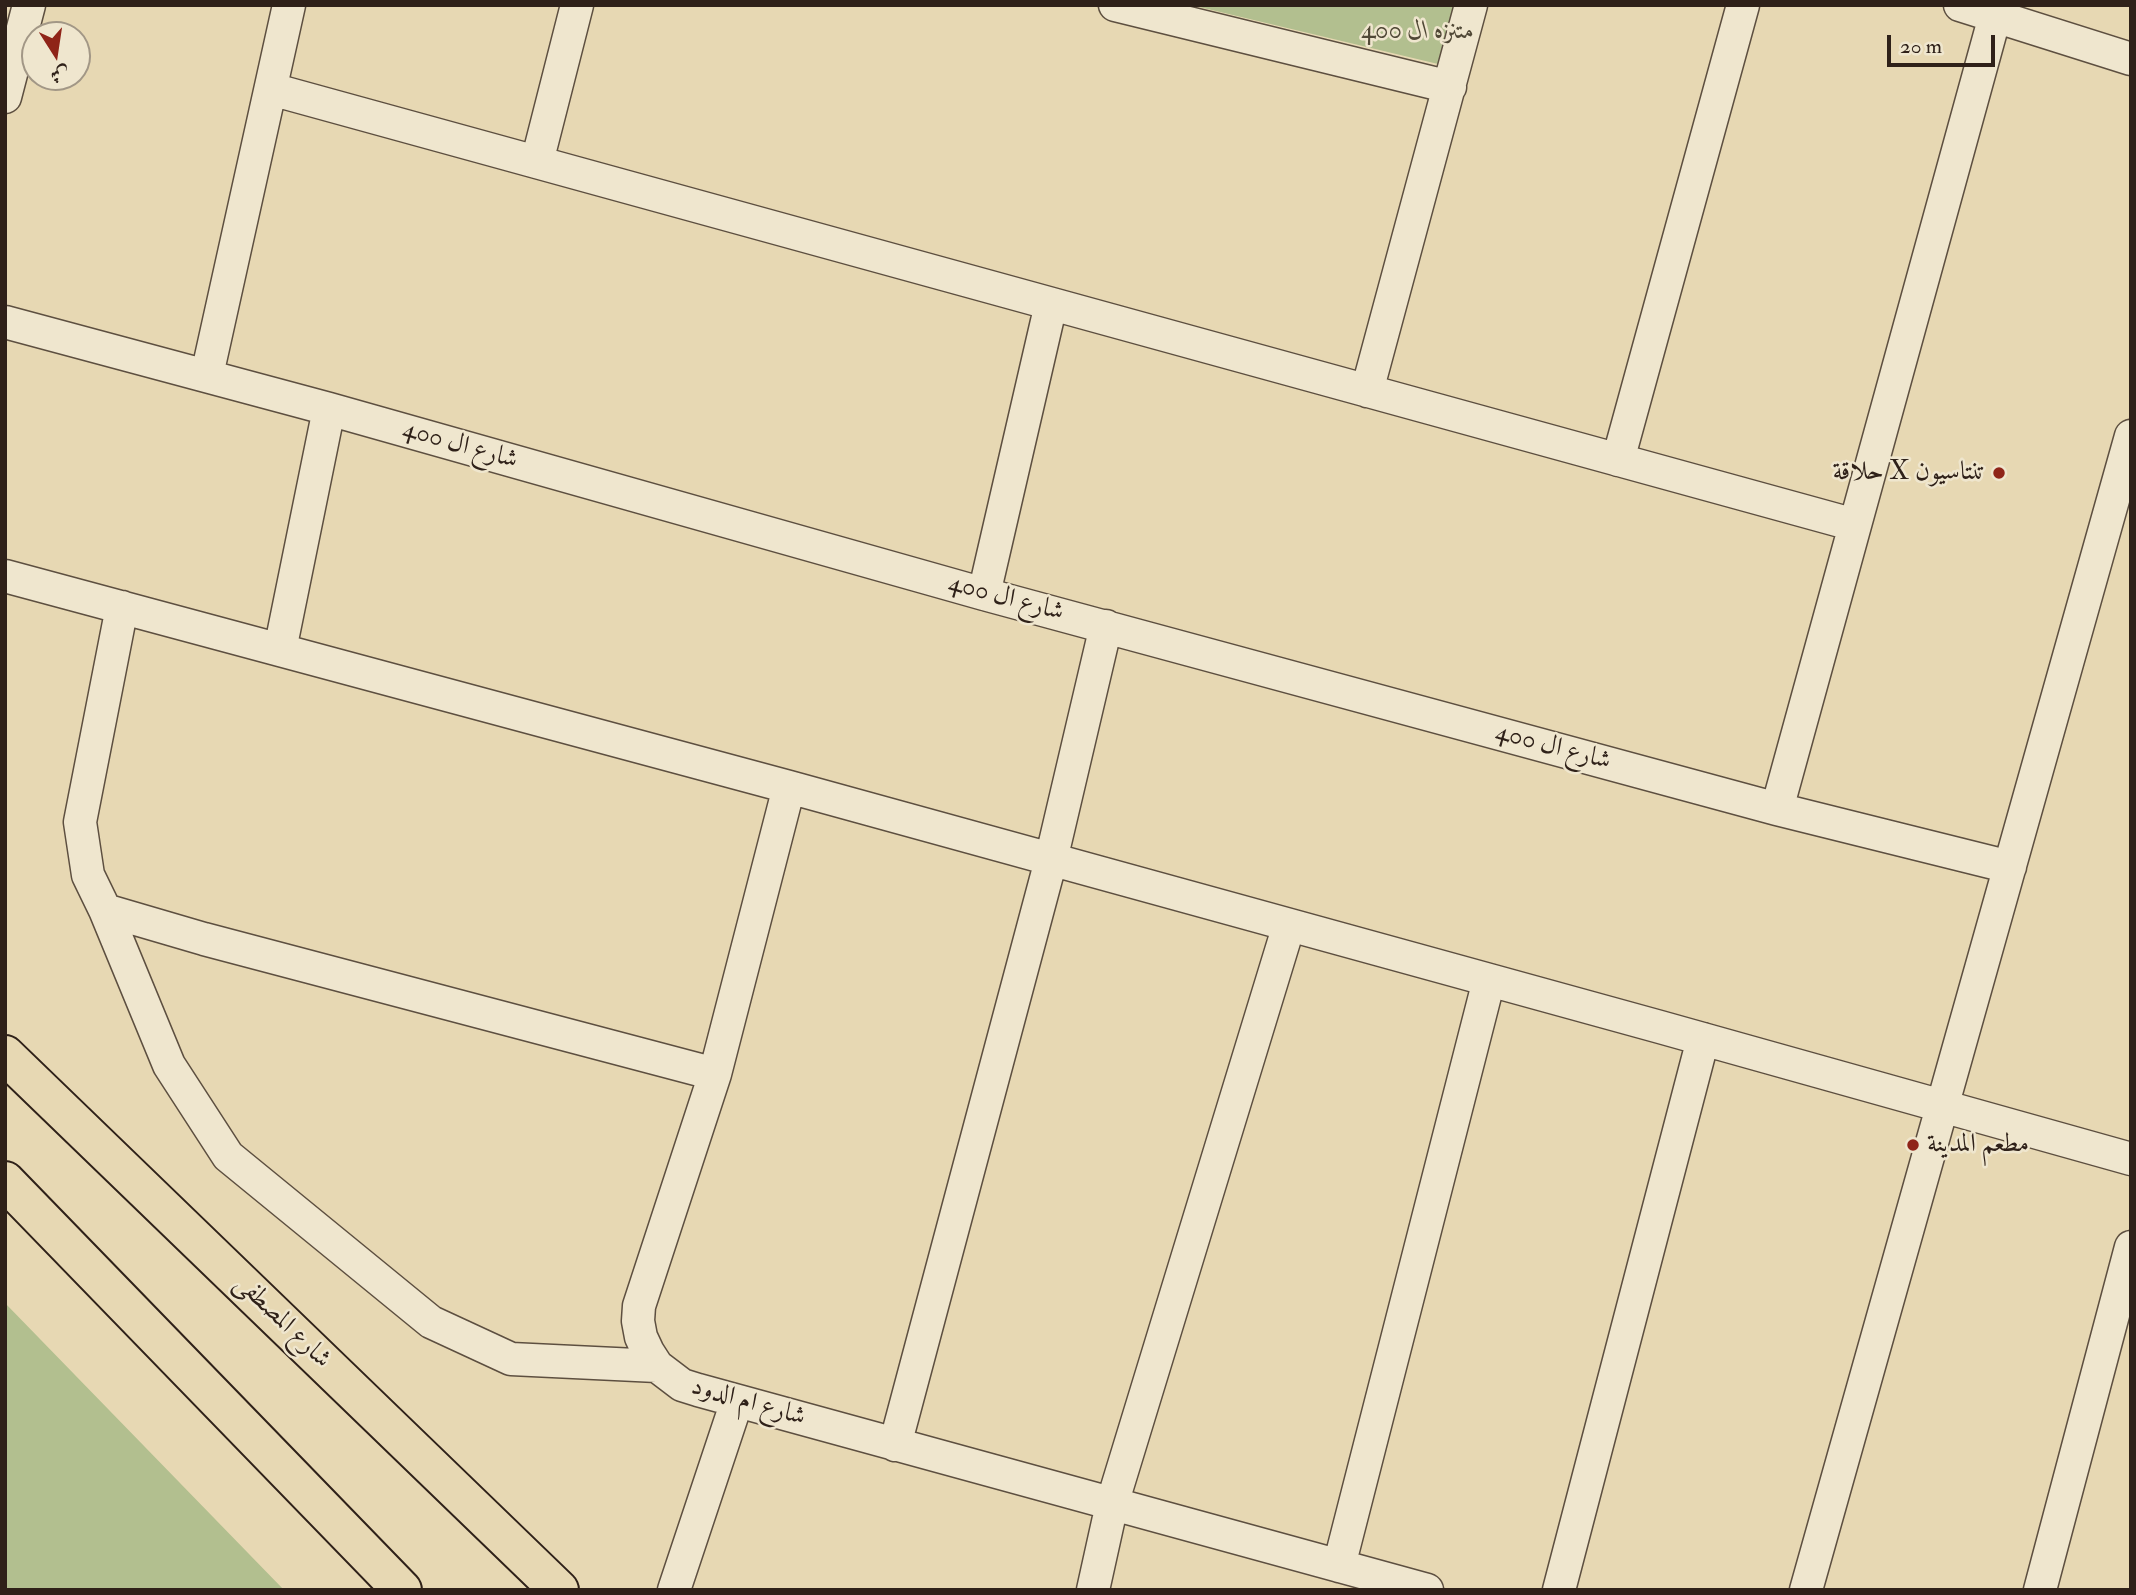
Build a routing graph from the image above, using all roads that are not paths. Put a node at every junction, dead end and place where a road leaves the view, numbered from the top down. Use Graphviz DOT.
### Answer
graph roads {
  1 [pos="29,5"];
  2 [pos="289,5"];
  3 [pos="577,5"];
  4 [pos="1115,5"];
  5 [pos="1471,5"];
  6 [pos="1743,5"];
  7 [pos="1960,5"];
  8 [pos="1996,11"];
  9 [pos="2131,59"];
  10 [pos="1450,86"];
  11 [pos="271,89"];
  12 [pos="5,97"];
  13 [pos="537,162"];
  14 [pos="1051,304"];
  15 [pos="5,322"];
  16 [pos="207,375"];
  17 [pos="1367,391"];
  18 [pos="329,409"];
  19 [pos="2131,436"];
  20 [pos="1618,460"];
  21 [pos="2122,496"];
  22 [pos="1855,525"];
  23 [pos="5,576"];
  24 [pos="984,594"];
  25 [pos="122,607"];
  26 [pos="1106,626"];
  27 [pos="280,650"];
  28 [pos="789,787"];
  29 [pos="1777,809"];
  30 [pos="1051,860"];
  31 [pos="2010,867"];
  32 [pos="105,909"];
  33 [pos="1289,925"];
  34 [pos="1489,980"];
  35 [pos="1703,1039"];
  36 [pos="5,1055"];
  37 [pos="715,1074"];
  38 [pos="1942,1107"];
  39 [pos="2131,1159"];
  40 [pos="5,1181"];
  41 [pos="2131,1247"];
  42 [pos="657,1366"];
  43 [pos="737,1401"];
  44 [pos="895,1444"];
  45 [pos="1112,1504"];
  46 [pos="1339,1566"];
  47 [pos="402,1590"];
  48 [pos="559,1590"];
  49 [pos="674,1590"];
  50 [pos="1093,1590"];
  51 [pos="1427,1590"];
  52 [pos="1559,1590"];
  53 [pos="1806,1590"];
  54 [pos="2040,1590"];
  1 -- 12 [label="street"];
  2 -- 11 [label="street"];
  3 -- 13 [label="street"];
  4 -- 10 [label="street"];
  5 -- 10 [label="street"];
  6 -- 20 [label="street"];
  7 -- 8 [label="street"];
  8 -- 9 [label="street"];
  8 -- 22 [label="street"];
  10 -- 17 [label="street"];
  11 -- 13 [label="street"];
  11 -- 16 [label="street"];
  13 -- 14 [label="street"];
  14 -- 17 [label="street"];
  14 -- 24 [label="street"];
  15 -- 16 [label="street, شارع ال 400"];
  16 -- 18 [label="street, شارع ال 400"];
  17 -- 20 [label="street"];
  18 -- 24 [label="street, شارع ال 400"];
  18 -- 27 [label="street"];
  19 -- 21 [label="street"];
  20 -- 22 [label="street"];
  21 -- 31 [label="street"];
  22 -- 29 [label="street"];
  23 -- 25 [label="street"];
  24 -- 26 [label="street, شارع ال 400"];
  25 -- 27 [label="street"];
  25 -- 32 [label="street"];
  26 -- 29 [label="street, شارع ال 400"];
  26 -- 30 [label="street"];
  27 -- 28 [label="street"];
  28 -- 30 [label="street"];
  28 -- 37 [label="street, شارع ام الدود"];
  29 -- 31 [label="street, شارع ال 400"];
  30 -- 33 [label="street"];
  30 -- 44 [label="street"];
  31 -- 38 [label="street"];
  32 -- 37 [label="street"];
  32 -- 42 [label="street"];
  33 -- 34 [label="street"];
  33 -- 45 [label="street"];
  34 -- 35 [label="street"];
  34 -- 46 [label="street"];
  35 -- 38 [label="street"];
  35 -- 52 [label="street"];
  36 -- 48 [label="highway, شارع المصطفى"];
  37 -- 42 [label="street, شارع ام الدود"];
  38 -- 39 [label="street"];
  38 -- 53 [label="street"];
  40 -- 47 [label="highway"];
  41 -- 54 [label="street"];
  42 -- 43 [label="street, شارع ام الدود"];
  43 -- 44 [label="street, شارع ام الدود"];
  43 -- 49 [label="street"];
  44 -- 45 [label="street, شارع ام الدود"];
  45 -- 46 [label="street, شارع ام الدود"];
  45 -- 50 [label="street"];
  46 -- 51 [label="street, شارع ام الدود"];
}
